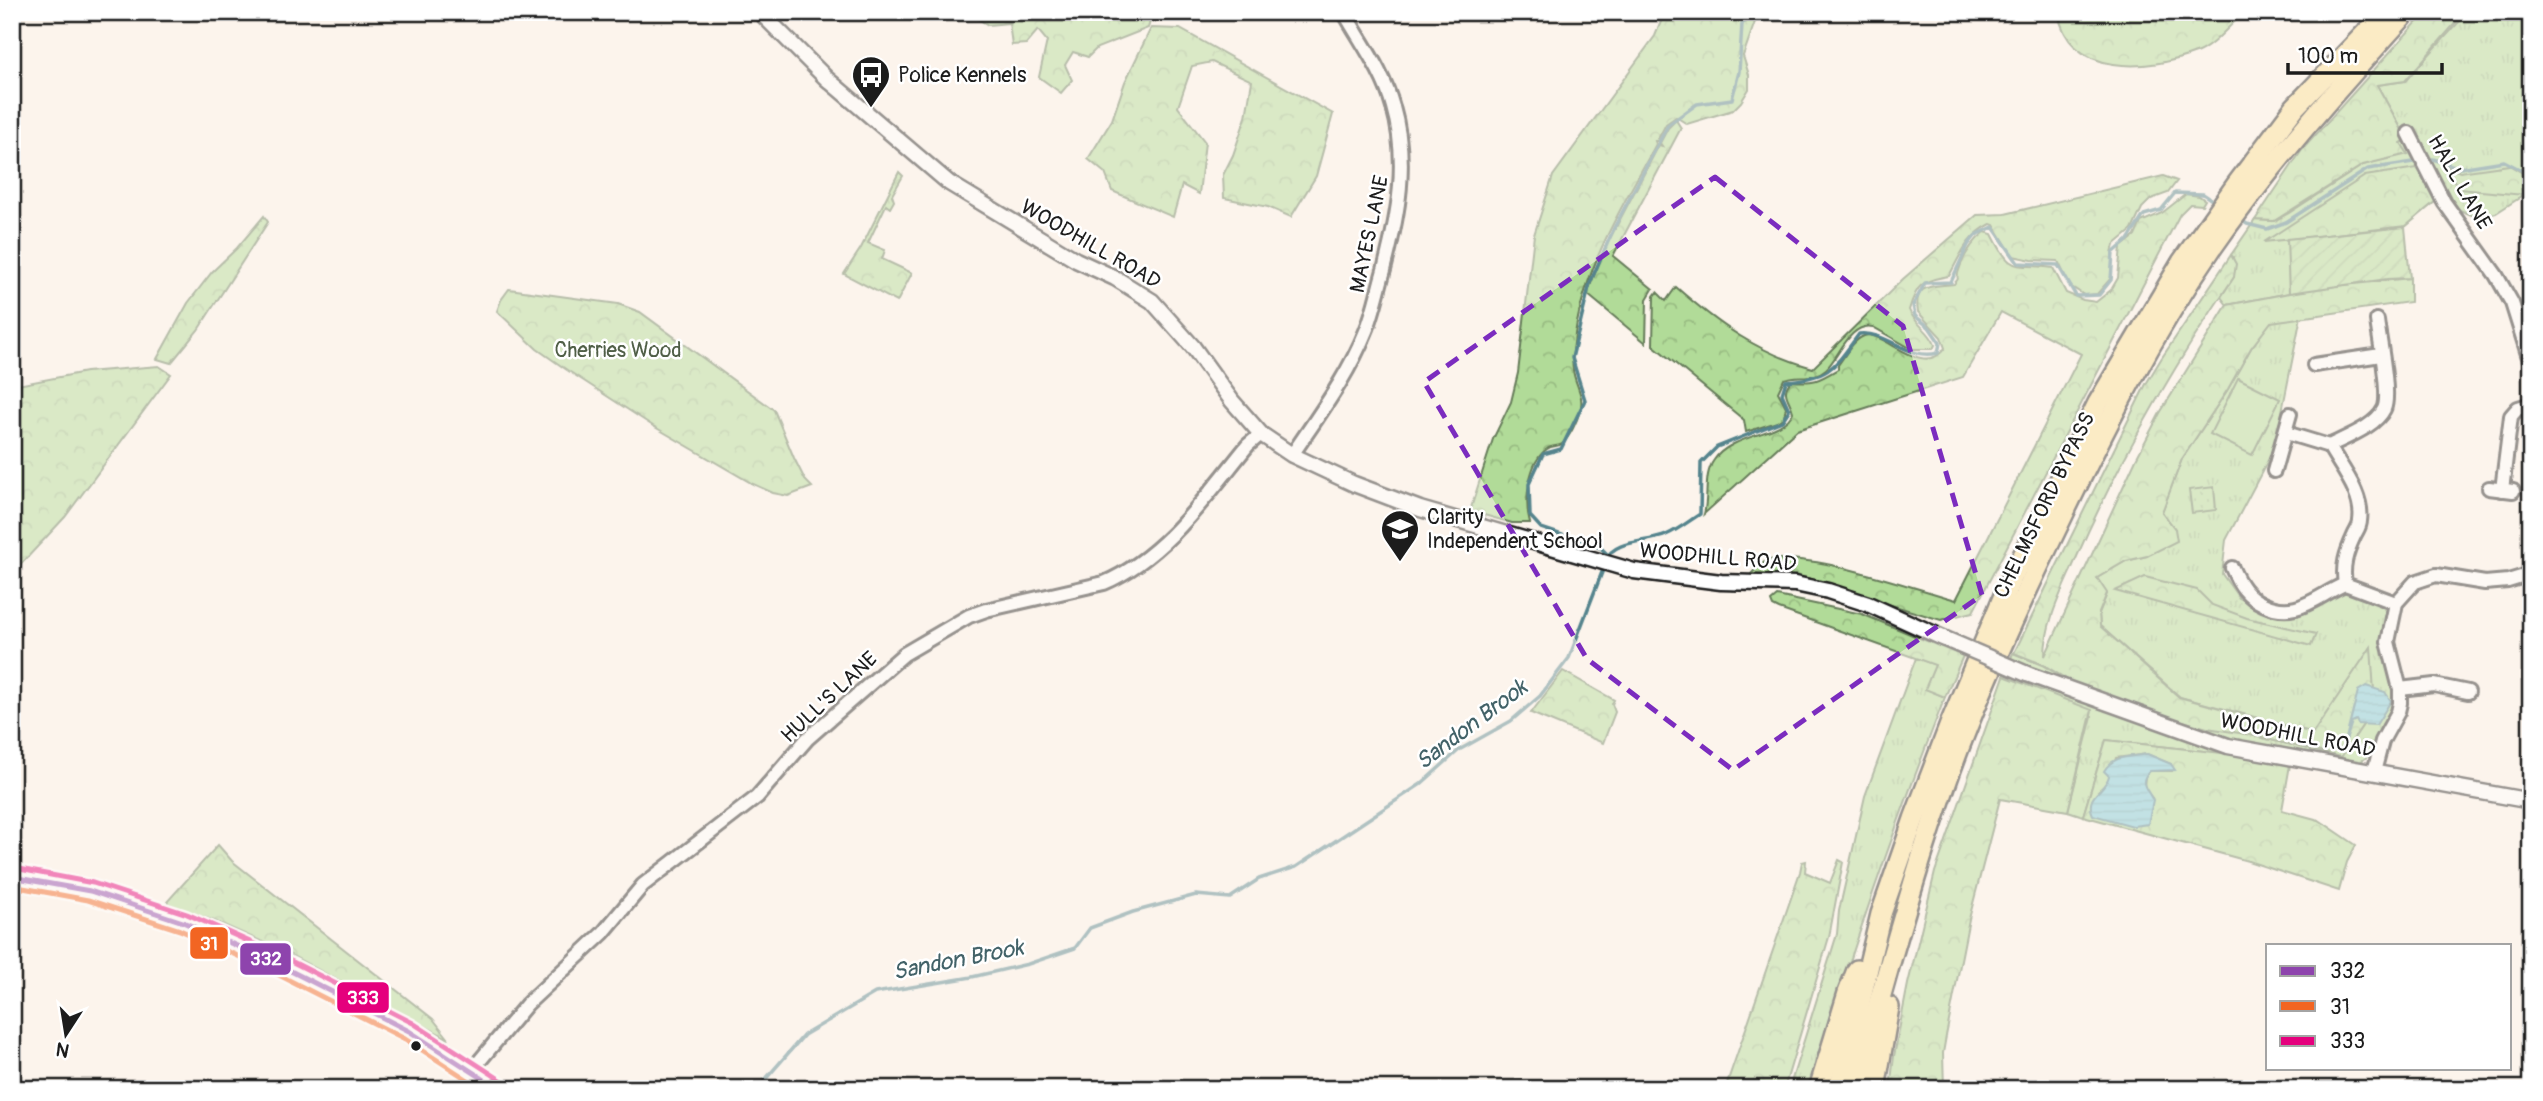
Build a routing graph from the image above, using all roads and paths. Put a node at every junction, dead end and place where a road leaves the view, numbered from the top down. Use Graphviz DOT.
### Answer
graph roads {
  1 [pos="760,12"];
  2 [pos="1344,12"];
  3 [pos="2386,12"];
  4 [pos="2407,12"];
  5 [pos="2409,133"];
  6 [pos="2261,166"];
  7 [pos="2203,247"];
  8 [pos="2377,320"];
  9 [pos="2381,355"];
  10 [pos="2531,364"];
  11 [pos="2314,365"];
  12 [pos="2531,404"];
  13 [pos="2290,414"];
  14 [pos="2286,433"];
  15 [pos="1261,434"];
  16 [pos="2329,446"];
  17 [pos="1292,455"];
  18 [pos="2274,471"];
  19 [pos="2501,490"];
  20 [pos="2232,568"];
  21 [pos="2531,574"];
  22 [pos="2345,584"];
  23 [pos="2396,603"];
  24 [pos="2400,689"];
  25 [pos="2468,692"];
  26 [pos="2374,772"];
  27 [pos="2531,801"];
  28 [pos="12,877"];
  29 [pos="1908,902"];
  30 [pos="1881,914"];
  31 [pos="472,1069"];
  32 [pos="499,1089"];
  33 [pos="1819,1089"];
  34 [pos="1839,1089"];
  35 [pos="1856,1089"];
  36 [pos="1875,1089"];
  1 -- 15 [label="street, WOODHILL ROAD"];
  2 -- 17 [label="street, MAYES LANE"];
  3 -- 6 [label="main road, CHELMSFORD BYPASS"];
  4 -- 6 [label="main road, CHELMSFORD BYPASS"];
  5 -- 10 [label="street, HALL LANE"];
  6 -- 7 [label="main road, CHELMSFORD BYPASS"];
  7 -- 29 [label="main road, CHELMSFORD BYPASS"];
  7 -- 30 [label="main road, CHELMSFORD BYPASS"];
  8 -- 9 [label="street"];
  9 -- 11 [label="street"];
  9 -- 16 [label="street"];
  12 -- 19 [label="street"];
  13 -- 14 [label="street"];
  14 -- 16 [label="street"];
  14 -- 18 [label="street"];
  15 -- 17 [label="street, WOODHILL ROAD"];
  15 -- 31 [label="street, HULL'S LANE"];
  16 -- 22 [label="street"];
  17 -- 26 [label="street, WOODHILL ROAD, bridge"];
  20 -- 22 [label="street"];
  21 -- 23 [label="street"];
  22 -- 23 [label="street"];
  23 -- 24 [label="street"];
  24 -- 25 [label="street"];
  24 -- 26 [label="street"];
  26 -- 27 [label="street, WOODHILL ROAD"];
  28 -- 31 [label="main road"];
  29 -- 35 [label="main road, CHELMSFORD BYPASS"];
  29 -- 36 [label="main road"];
  30 -- 33 [label="main road"];
  30 -- 34 [label="main road, CHELMSFORD BYPASS"];
  31 -- 32 [label="main road"];
}
